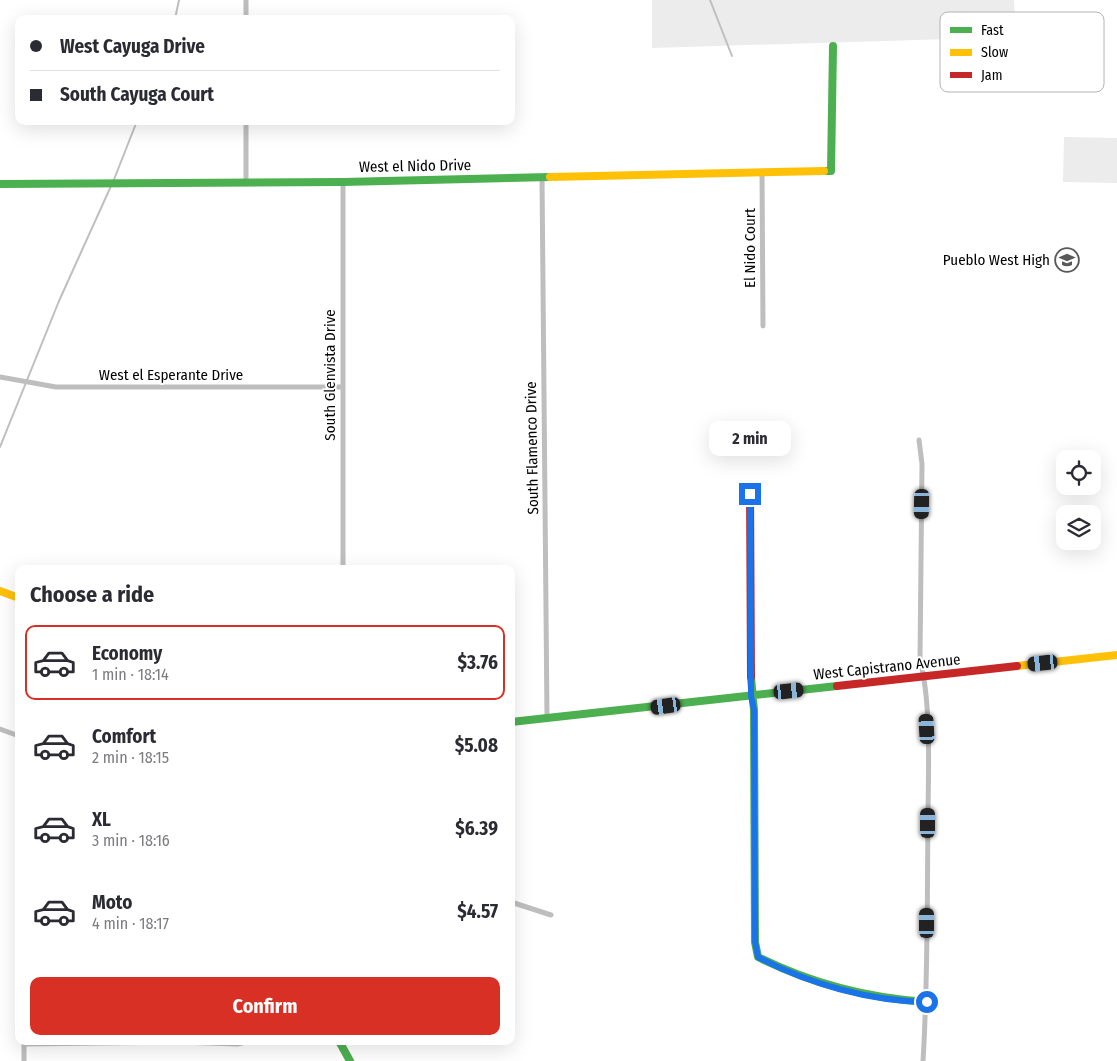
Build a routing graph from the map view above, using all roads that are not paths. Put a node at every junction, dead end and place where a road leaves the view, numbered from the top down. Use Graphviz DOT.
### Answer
graph roads {
  1 [pos="246,0"];
  2 [pos="246,15"];
  3 [pos="833,46"];
  4 [pos="246,125"];
  5 [pos="762,171"];
  6 [pos="542,177"];
  7 [pos="246,181"];
  8 [pos="343,182"];
  9 [pos="0,184"];
  10 [pos="763,326"];
  11 [pos="0,377"];
  12 [pos="342,387"];
  13 [pos="919,440"];
  14 [pos="750,487"];
  15 [pos="343,565"];
  16 [pos="0,591"];
  17 [pos="15,597"];
  18 [pos="1117,655"];
  19 [pos="924,677"];
  20 [pos="751,696"];
  21 [pos="547,718"];
  22 [pos="515,722"];
  23 [pos="0,729"];
  24 [pos="15,735"];
  25 [pos="515,903"];
  26 [pos="551,915"];
  27 [pos="927,1002"];
  28 [pos="24,1045"];
  29 [pos="341,1045"];
  30 [pos="24,1061"];
  31 [pos="350,1061"];
  32 [pos="924,1061"];
  1 -- 2 [label="street"];
  3 -- 5 [label="street, West el Nido Drive"];
  4 -- 7 [label="street"];
  5 -- 6 [label="street, West el Nido Drive"];
  5 -- 10 [label="street, El Nido Court"];
  6 -- 8 [label="street, West el Nido Drive"];
  6 -- 21 [label="street, South Flamenco Drive"];
  7 -- 8 [label="street, West el Nido Drive"];
  7 -- 9 [label="street, West el Nido Drive"];
  8 -- 12 [label="street, South Glenvista Drive"];
  11 -- 12 [label="street, West el Esperante Drive"];
  12 -- 15 [label="street, South Glenvista Drive"];
  13 -- 19 [label="street"];
  14 -- 20 [label="street"];
  16 -- 17 [label="street"];
  18 -- 19 [label="street, West Capistrano Avenue"];
  19 -- 20 [label="street, West Capistrano Avenue"];
  19 -- 27 [label="street"];
  20 -- 21 [label="street, West Capistrano Avenue"];
  20 -- 27 [label="street"];
  21 -- 22 [label="street, West Capistrano Avenue"];
  23 -- 24 [label="street"];
  25 -- 26 [label="street"];
  27 -- 32 [label="street"];
  28 -- 30 [label="street"];
  29 -- 31 [label="street"];
}
